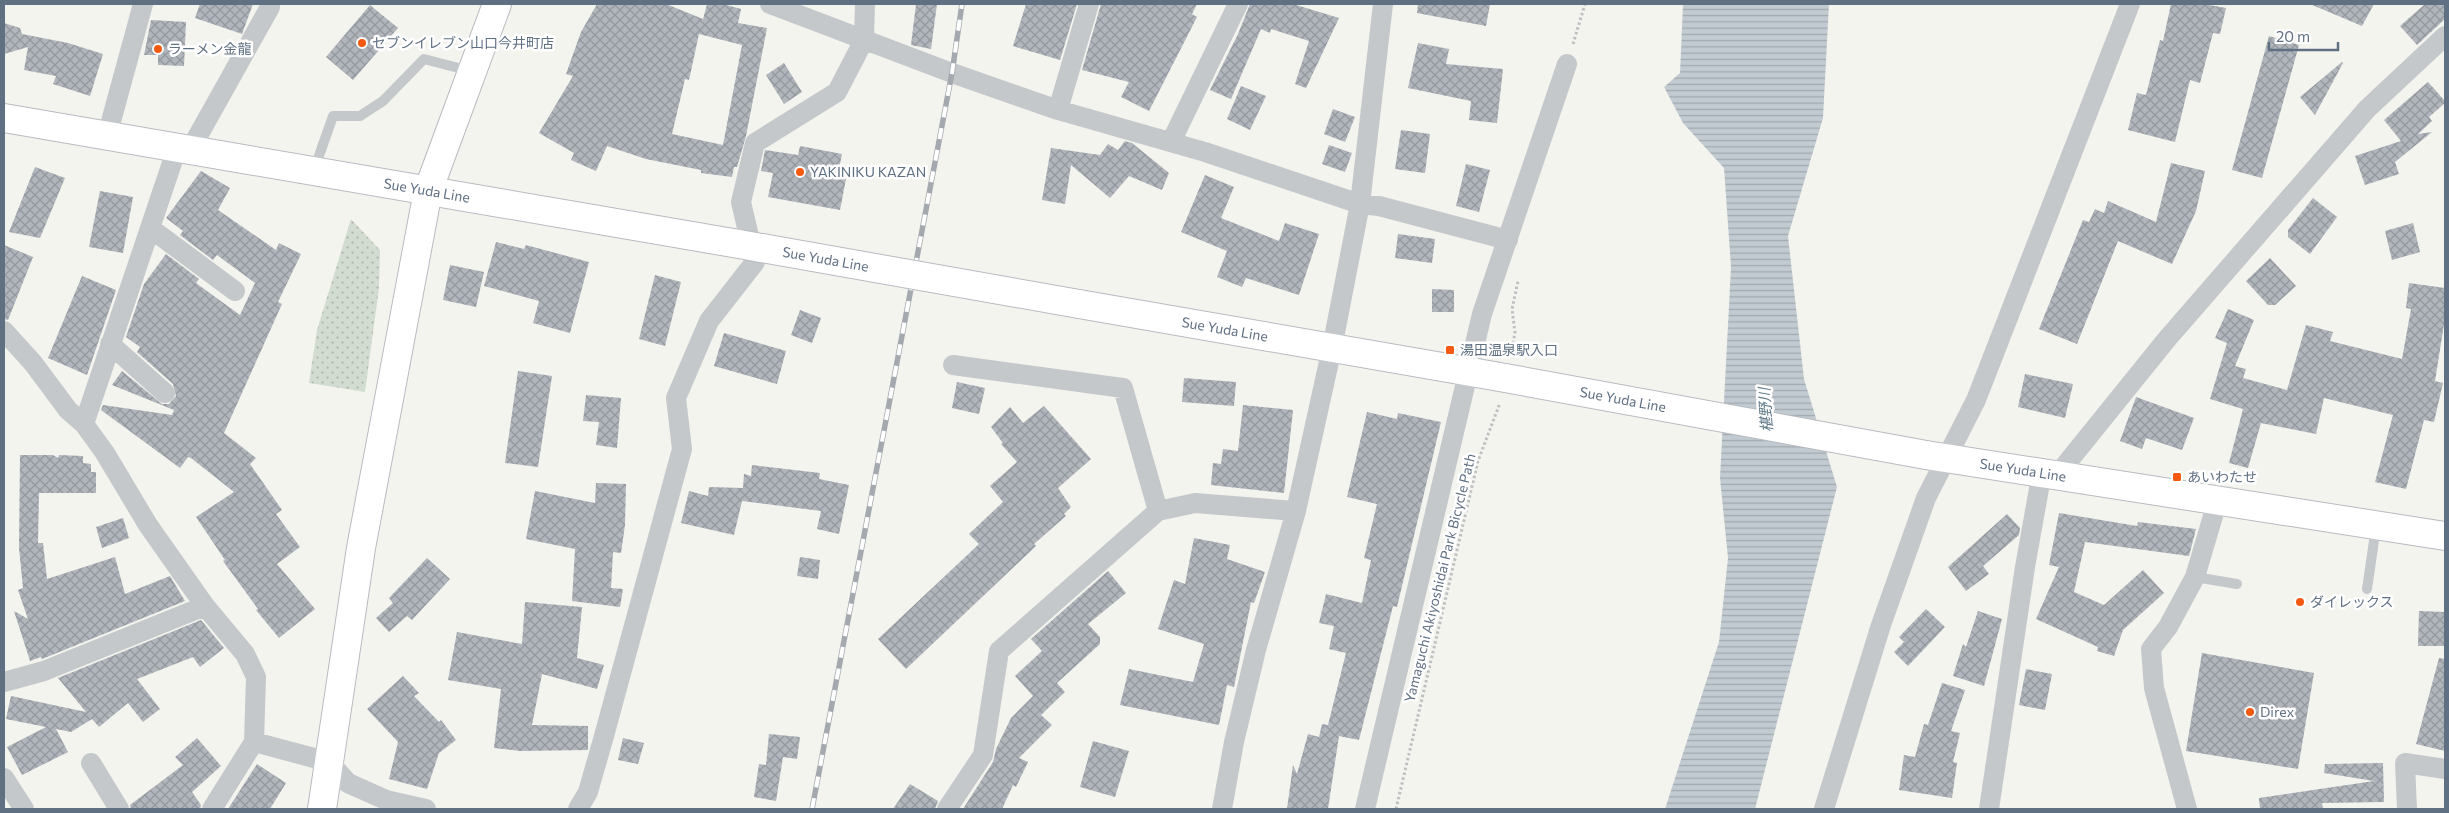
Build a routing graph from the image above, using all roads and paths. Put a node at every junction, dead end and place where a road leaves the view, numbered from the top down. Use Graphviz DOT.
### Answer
graph roads {
  1 [pos="143,4"];
  2 [pos="497,4"];
  3 [pos="770,4"];
  4 [pos="865,4"];
  5 [pos="1089,4"];
  6 [pos="1238,4"];
  7 [pos="1384,4"];
  8 [pos="1585,4"];
  9 [pos="2130,4"];
  10 [pos="270,7"];
  11 [pos="2445,36"];
  12 [pos="864,40"];
  13 [pos="1567,64"];
  14 [pos="472,71"];
  15 [pos="1058,110"];
  16 [pos="4,118"];
  17 [pos="107,136"];
  18 [pos="1170,142"];
  19 [pos="183,149"];
  20 [pos="314,171"];
  21 [pos="428,191"];
  22 [pos="1360,204"];
  23 [pos="150,228"];
  24 [pos="1508,240"];
  25 [pos="1520,273"];
  26 [pos="234,291"];
  27 [pos="4,331"];
  28 [pos="110,344"];
  29 [pos="1332,348"];
  30 [pos="953,365"];
  31 [pos="1494,376"];
  32 [pos="164,393"];
  33 [pos="84,424"];
  34 [pos="1936,456"];
  35 [pos="2050,473"];
  36 [pos="2218,500"];
  37 [pos="1158,511"];
  38 [pos="1296,511"];
  39 [pos="2376,526"];
  40 [pos="2445,536"];
  41 [pos="2195,577"];
  42 [pos="2237,584"];
  43 [pos="2367,589"];
  44 [pos="205,606"];
  45 [pos="4,682"];
  46 [pos="254,742"];
  47 [pos="329,762"];
  48 [pos="91,763"];
  49 [pos="2445,769"];
  50 [pos="4,778"];
  51 [pos="24,809"];
  52 [pos="119,809"];
  53 [pos="212,809"];
  54 [pos="322,809"];
  55 [pos="426,809"];
  56 [pos="578,809"];
  57 [pos="946,809"];
  58 [pos="1222,809"];
  59 [pos="1364,809"];
  60 [pos="1396,809"];
  61 [pos="1824,809"];
  62 [pos="1989,809"];
  63 [pos="2187,809"];
  64 [pos="2406,809"];
  1 -- 17 [label="street"];
  2 -- 14 [label="main road"];
  3 -- 12 [label="street"];
  4 -- 12 [label="street"];
  5 -- 15 [label="street"];
  6 -- 18 [label="street"];
  7 -- 22 [label="street"];
  8 -- 13 [label="path"];
  9 -- 34 [label="street"];
  10 -- 19 [label="street"];
  11 -- 35 [label="street"];
  12 -- 15 [label="street"];
  12 -- 56 [label="street"];
  13 -- 24 [label="street"];
  14 -- 20 [label="lane"];
  14 -- 21 [label="main road"];
  15 -- 18 [label="street"];
  16 -- 17 [label="main road, Sue Yuda Line"];
  17 -- 19 [label="main road, Sue Yuda Line"];
  18 -- 22 [label="street"];
  19 -- 20 [label="main road, Sue Yuda Line"];
  19 -- 23 [label="street"];
  20 -- 21 [label="main road, Sue Yuda Line"];
  21 -- 29 [label="main road, Sue Yuda Line, bridge"];
  21 -- 47 [label="main road"];
  22 -- 24 [label="street"];
  22 -- 29 [label="street"];
  23 -- 26 [label="street"];
  23 -- 28 [label="street"];
  24 -- 31 [label="street"];
  25 -- 31 [label="path, Yamaguchi Akiyoshidai Park Bicycle Path"];
  27 -- 33 [label="street"];
  28 -- 32 [label="street"];
  28 -- 33 [label="street"];
  29 -- 31 [label="main road, Sue Yuda Line"];
  29 -- 38 [label="street"];
  30 -- 37 [label="street"];
  31 -- 34 [label="main road, Sue Yuda Line, bridge"];
  31 -- 59 [label="street"];
  31 -- 60 [label="path, Yamaguchi Akiyoshidai Park Bicycle Path"];
  33 -- 44 [label="street"];
  34 -- 35 [label="main road, Sue Yuda Line"];
  34 -- 61 [label="street"];
  35 -- 36 [label="main road, Sue Yuda Line"];
  35 -- 62 [label="street"];
  36 -- 39 [label="main road, Sue Yuda Line"];
  36 -- 41 [label="street"];
  37 -- 38 [label="street"];
  37 -- 57 [label="street"];
  38 -- 58 [label="street"];
  39 -- 40 [label="main road, Sue Yuda Line"];
  39 -- 43 [label="lane"];
  41 -- 42 [label="lane"];
  41 -- 63 [label="street"];
  44 -- 45 [label="street"];
  44 -- 46 [label="street"];
  46 -- 47 [label="street"];
  46 -- 53 [label="street"];
  47 -- 54 [label="main road"];
  47 -- 55 [label="street"];
  48 -- 52 [label="street"];
  49 -- 64 [label="street"];
  50 -- 51 [label="street"];
}
